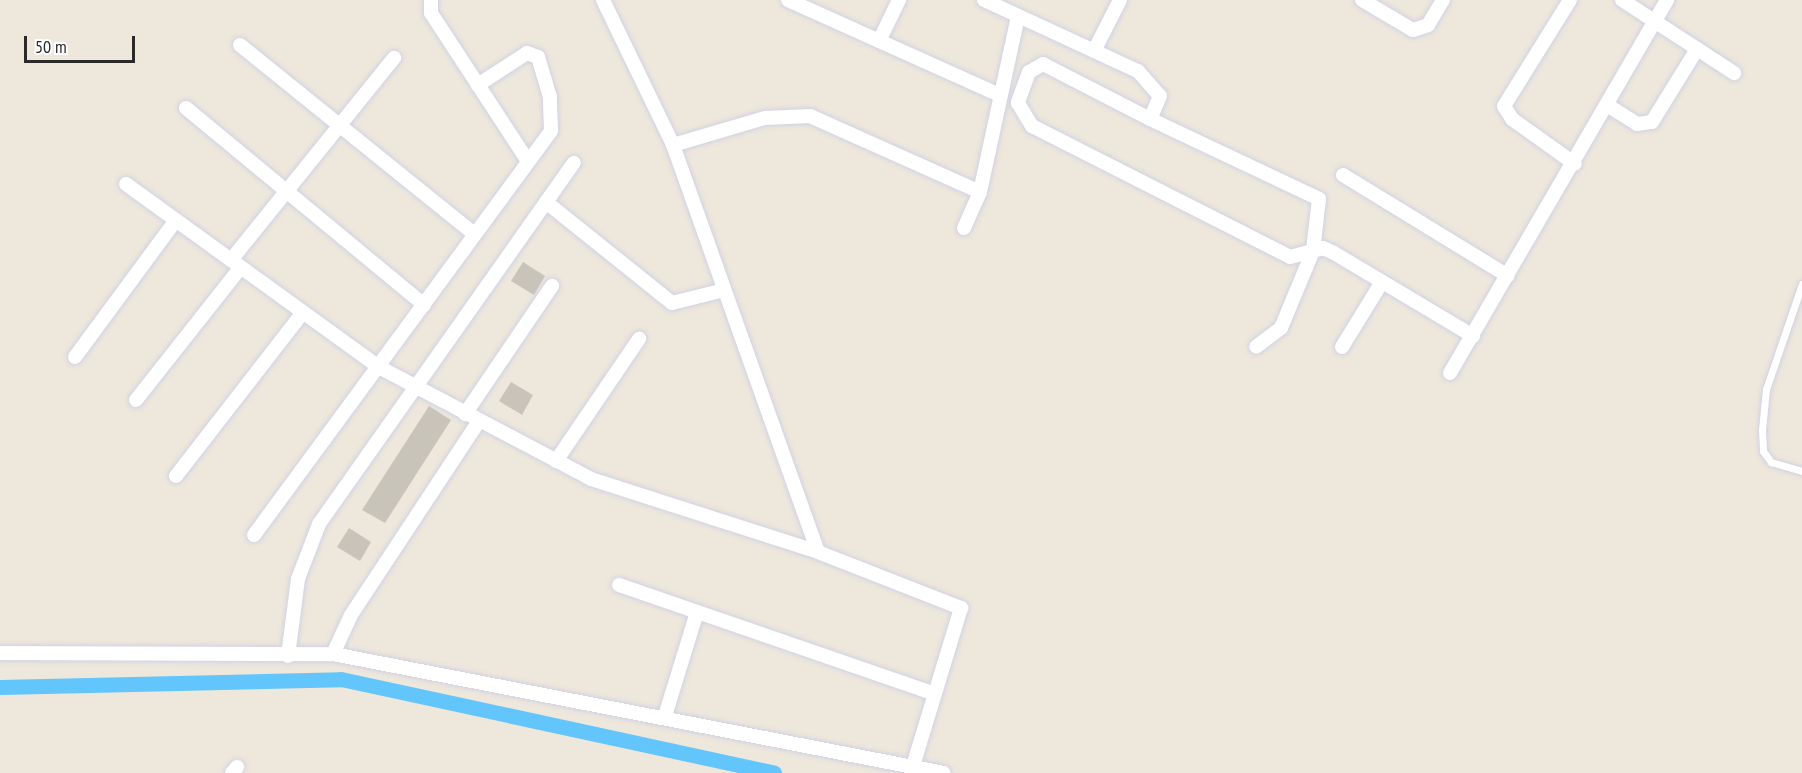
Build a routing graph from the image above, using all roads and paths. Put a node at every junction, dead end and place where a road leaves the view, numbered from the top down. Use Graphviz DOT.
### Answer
graph roads {
  1 [pos="431,0"];
  2 [pos="603,0"];
  3 [pos="899,0"];
  4 [pos="984,0"];
  5 [pos="1120,0"];
  6 [pos="1362,0"];
  7 [pos="1443,0"];
  8 [pos="1570,0"];
  9 [pos="1622,0"];
  10 [pos="1667,0"];
  11 [pos="791,1"];
  12 [pos="1014,9"];
  13 [pos="1654,21"];
  14 [pos="879,41"];
  15 [pos="240,45"];
  16 [pos="1697,49"];
  17 [pos="1094,51"];
  18 [pos="394,58"];
  19 [pos="1734,73"];
  20 [pos="478,85"];
  21 [pos="999,95"];
  22 [pos="1607,105"];
  23 [pos="186,108"];
  24 [pos="1150,119"];
  25 [pos="339,127"];
  26 [pos="673,145"];
  27 [pos="528,161"];
  28 [pos="574,163"];
  29 [pos="1575,164"];
  30 [pos="1344,175"];
  31 [pos="126,184"];
  32 [pos="288,190"];
  33 [pos="980,192"];
  34 [pos="546,202"];
  35 [pos="176,220"];
  36 [pos="964,228"];
  37 [pos="473,233"];
  38 [pos="1312,251"];
  39 [pos="236,264"];
  40 [pos="1508,276"];
  41 [pos="1382,282"];
  42 [pos="1802,284"];
  43 [pos="552,286"];
  44 [pos="724,290"];
  45 [pos="424,305"];
  46 [pos="303,312"];
  47 [pos="1473,336"];
  48 [pos="639,339"];
  49 [pos="1256,347"];
  50 [pos="1342,347"];
  51 [pos="75,357"];
  52 [pos="377,366"];
  53 [pos="1450,373"];
  54 [pos="414,387"];
  55 [pos="136,400"];
  56 [pos="465,414"];
  57 [pos="479,421"];
  58 [pos="556,461"];
  59 [pos="1802,471"];
  60 [pos="176,476"];
  61 [pos="254,535"];
  62 [pos="818,552"];
  63 [pos="619,585"];
  64 [pos="696,615"];
  65 [pos="0,653"];
  66 [pos="333,654"];
  67 [pos="288,656"];
  68 [pos="935,694"];
  69 [pos="665,716"];
  70 [pos="912,770"];
  71 [pos="945,773"];
  1 -- 20 [label="street"];
  2 -- 26 [label="street"];
  3 -- 14 [label="street"];
  4 -- 12 [label="street"];
  5 -- 17 [label="street"];
  6 -- 7 [label="street"];
  8 -- 29 [label="street"];
  9 -- 13 [label="street"];
  10 -- 13 [label="street"];
  11 -- 14 [label="street"];
  12 -- 17 [label="street"];
  12 -- 21 [label="street"];
  13 -- 16 [label="street"];
  13 -- 22 [label="street"];
  14 -- 21 [label="street"];
  15 -- 25 [label="street"];
  16 -- 19 [label="street"];
  16 -- 22 [label="street"];
  17 -- 24 [label="street"];
  18 -- 25 [label="street"];
  20 -- 27 [label="street"];
  20 -- 27 [label="street"];
  21 -- 33 [label="street"];
  22 -- 29 [label="street"];
  23 -- 32 [label="street"];
  24 -- 38 [label="street"];
  24 -- 38 [label="street"];
  25 -- 32 [label="street"];
  25 -- 37 [label="street"];
  26 -- 33 [label="street"];
  26 -- 44 [label="street"];
  27 -- 37 [label="street"];
  28 -- 34 [label="street"];
  29 -- 40 [label="street"];
  30 -- 40 [label="street"];
  31 -- 35 [label="street"];
  32 -- 39 [label="street"];
  32 -- 45 [label="street"];
  33 -- 36 [label="street"];
  34 -- 44 [label="street"];
  34 -- 54 [label="street"];
  35 -- 39 [label="street"];
  35 -- 51 [label="street"];
  37 -- 45 [label="street"];
  38 -- 41 [label="street"];
  38 -- 49 [label="street"];
  39 -- 46 [label="street"];
  39 -- 55 [label="street"];
  40 -- 47 [label="street"];
  41 -- 47 [label="street"];
  41 -- 50 [label="street"];
  42 -- 59 [label="lane"];
  43 -- 56 [label="street"];
  44 -- 62 [label="street"];
  45 -- 52 [label="street"];
  46 -- 52 [label="street"];
  46 -- 60 [label="street"];
  47 -- 53 [label="street"];
  48 -- 58 [label="street"];
  52 -- 54 [label="street"];
  52 -- 61 [label="street"];
  54 -- 56 [label="street"];
  54 -- 67 [label="street"];
  56 -- 57 [label="street"];
  57 -- 58 [label="street"];
  57 -- 66 [label="street"];
  58 -- 62 [label="street"];
  62 -- 68 [label="street"];
  63 -- 64 [label="street"];
  64 -- 68 [label="street"];
  64 -- 69 [label="street"];
  65 -- 67 [label="street"];
  66 -- 67 [label="street"];
  66 -- 69 [label="street"];
  68 -- 70 [label="street"];
  69 -- 70 [label="street"];
  70 -- 71 [label="street"];
}
